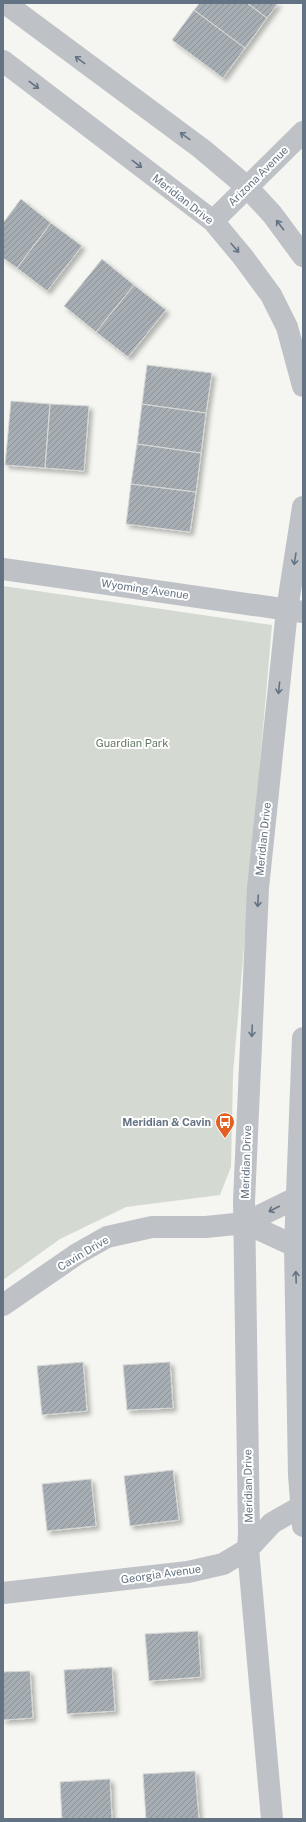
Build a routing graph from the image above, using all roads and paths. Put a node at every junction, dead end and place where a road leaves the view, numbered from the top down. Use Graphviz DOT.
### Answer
graph roads {
  1 [pos="5,3"];
  2 [pos="3,61"];
  3 [pos="303,132"];
  4 [pos="247,187"];
  5 [pos="213,222"];
  6 [pos="303,256"];
  7 [pos="295,325"];
  8 [pos="303,386"];
  9 [pos="303,507"];
  10 [pos="3,569"];
  11 [pos="295,611"];
  12 [pos="303,1038"];
  13 [pos="299,1198"];
  14 [pos="245,1223"];
  15 [pos="299,1246"];
  16 [pos="3,1305"];
  17 [pos="302,1517"];
  18 [pos="248,1549"];
  19 [pos="3,1593"];
  20 [pos="272,1819"];
  4 -- 1 [label="street, one-way"];
  2 -- 5 [label="street, Meridian Drive, one-way"];
  3 -- 4 [label="street, Arizona Avenue"];
  4 -- 5 [label="street, Arizona Avenue"];
  6 -- 4 [label="street, one-way"];
  5 -- 7 [label="street, Meridian Drive, one-way"];
  7 -- 8 [label="street, Meridian Drive"];
  9 -- 11 [label="street, Meridian Drive, one-way"];
  10 -- 11 [label="street, Wyoming Avenue"];
  11 -- 14 [label="street, Meridian Drive, one-way"];
  12 -- 13 [label="street"];
  13 -- 14 [label="street, Cavin Drive, one-way"];
  13 -- 15 [label="street"];
  14 -- 15 [label="street, Cavin Drive"];
  14 -- 16 [label="street, Cavin Drive"];
  14 -- 18 [label="street, Meridian Drive"];
  17 -- 15 [label="street, one-way"];
  17 -- 18 [label="street, Georgia Avenue"];
  18 -- 19 [label="street, Georgia Avenue"];
  18 -- 20 [label="street, Meridian Drive"];
}
